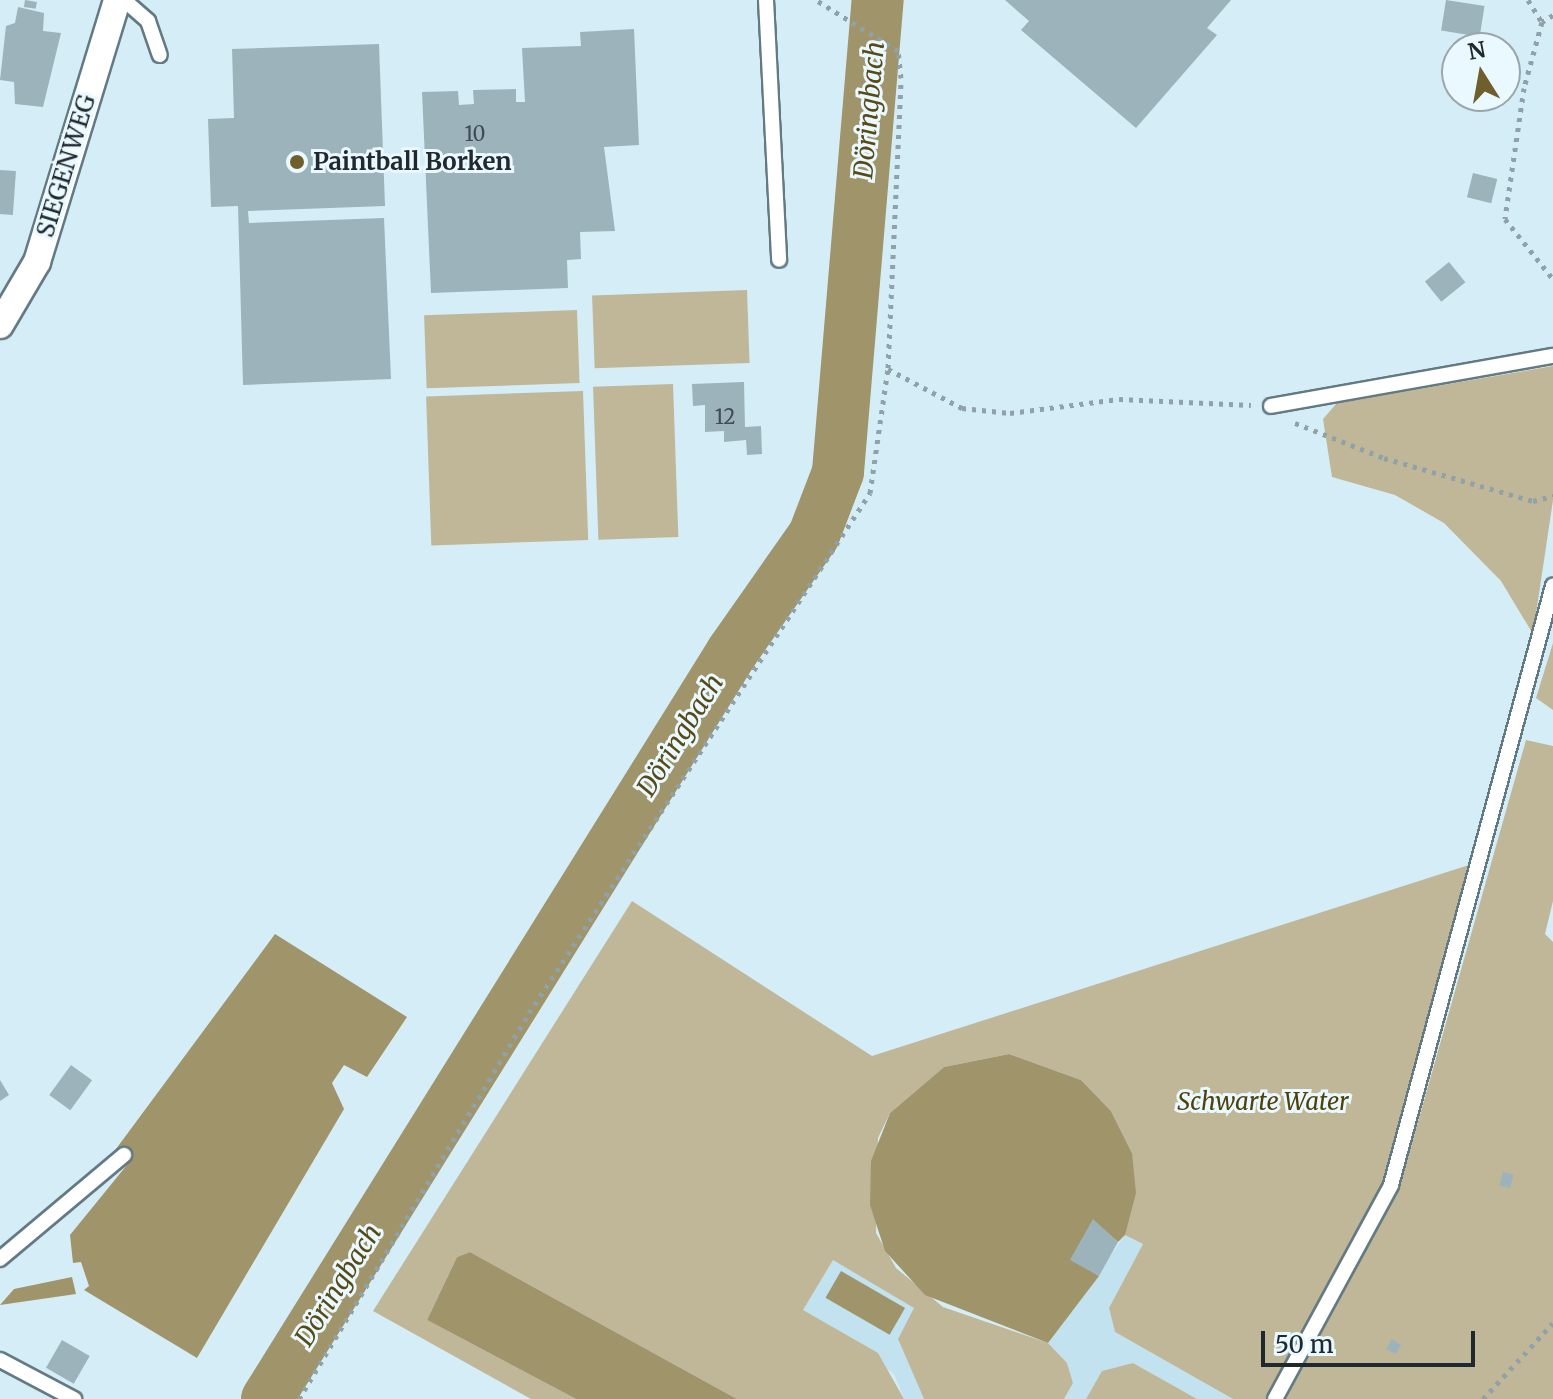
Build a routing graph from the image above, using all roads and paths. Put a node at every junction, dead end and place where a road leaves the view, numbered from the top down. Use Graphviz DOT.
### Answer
graph roads {
  1 [pos="117,0"];
  2 [pos="124,0"];
  3 [pos="766,0"];
  4 [pos="816,0"];
  5 [pos="1528,0"];
  6 [pos="1553,15"];
  7 [pos="1542,22"];
  8 [pos="160,55"];
  9 [pos="779,260"];
  10 [pos="1553,279"];
  11 [pos="0,325"];
  12 [pos="1553,356"];
  13 [pos="888,368"];
  14 [pos="1271,406"];
  15 [pos="1553,496"];
  16 [pos="1553,586"];
  17 [pos="124,1155"];
  18 [pos="0,1259"];
  19 [pos="1553,1323"];
  20 [pos="0,1360"];
  21 [pos="74,1399"];
  22 [pos="299,1399"];
  23 [pos="1275,1399"];
  24 [pos="1483,1399"];
  1 -- 11 [label="street, SIEGENWEG"];
  2 -- 8 [label="lane"];
  3 -- 9 [label="lane"];
  4 -- 13 [label="path"];
  5 -- 7 [label="path"];
  6 -- 7 [label="path"];
  7 -- 10 [label="path"];
  12 -- 14 [label="lane"];
  13 -- 14 [label="path"];
  13 -- 22 [label="path"];
  14 -- 15 [label="path"];
  16 -- 23 [label="lane"];
  17 -- 18 [label="lane"];
  19 -- 24 [label="path"];
  20 -- 21 [label="lane"];
}
